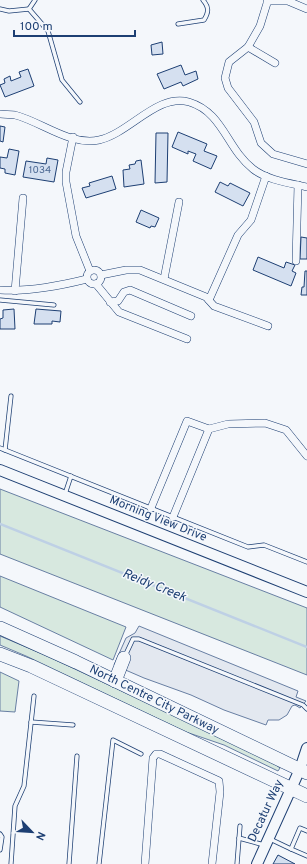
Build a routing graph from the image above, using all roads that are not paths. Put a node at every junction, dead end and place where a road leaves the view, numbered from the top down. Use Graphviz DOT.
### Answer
graph roads {
  1 [pos="35,0"];
  2 [pos="203,0"];
  3 [pos="210,0"];
  4 [pos="267,1"];
  5 [pos="208,6"];
  6 [pos="0,9"];
  7 [pos="29,9"];
  8 [pos="307,9"];
  9 [pos="178,24"];
  10 [pos="248,47"];
  11 [pos="275,63"];
  12 [pos="80,102"];
  13 [pos="0,114"];
  14 [pos="73,138"];
  15 [pos="307,164"];
  16 [pos="266,176"];
  17 [pos="298,185"];
  18 [pos="307,187"];
  19 [pos="23,198"];
  20 [pos="178,202"];
  21 [pos="296,260"];
  22 [pos="90,271"];
  23 [pos="101,275"];
  24 [pos="87,279"];
  25 [pos="164,279"];
  26 [pos="96,284"];
  27 [pos="0,290"];
  28 [pos="15,291"];
  29 [pos="0,300"];
  30 [pos="209,300"];
  31 [pos="110,302"];
  32 [pos="54,305"];
  33 [pos="191,316"];
  34 [pos="268,326"];
  35 [pos="186,339"];
  36 [pos="11,396"];
  37 [pos="209,428"];
  38 [pos="0,448"];
  39 [pos="5,450"];
  40 [pos="307,456"];
  41 [pos="0,470"];
  42 [pos="71,476"];
  43 [pos="65,496"];
  44 [pos="151,508"];
  45 [pos="173,517"];
  46 [pos="307,562"];
  47 [pos="307,592"];
  48 [pos="0,628"];
  49 [pos="0,654"];
  50 [pos="124,658"];
  51 [pos="115,681"];
  52 [pos="34,696"];
  53 [pos="307,709"];
  54 [pos="31,722"];
  55 [pos="73,725"];
  56 [pos="307,748"];
  57 [pos="141,754"];
  58 [pos="77,756"];
  59 [pos="303,771"];
  60 [pos="291,788"];
  61 [pos="307,796"];
  62 [pos="240,826"];
  63 [pos="307,831"];
  64 [pos="0,834"];
  65 [pos="239,838"];
  66 [pos="267,842"];
  67 [pos="291,849"];
  68 [pos="0,850"];
  69 [pos="307,856"];
  70 [pos="11,864"];
  71 [pos="69,864"];
  72 [pos="99,864"];
  73 [pos="145,864"];
  74 [pos="212,864"];
  75 [pos="237,864"];
  76 [pos="256,864"];
  1 -- 7 [label="lane"];
  2 -- 5 [label="lane"];
  3 -- 5 [label="lane"];
  4 -- 8 [label="street"];
  4 -- 10 [label="street"];
  5 -- 9 [label="lane"];
  6 -- 7 [label="lane"];
  7 -- 12 [label="lane"];
  10 -- 11 [label="street"];
  10 -- 15 [label="street"];
  13 -- 14 [label="street"];
  14 -- 16 [label="street"];
  14 -- 22 [label="street"];
  16 -- 17 [label="street"];
  16 -- 30 [label="street"];
  17 -- 18 [label="street"];
  17 -- 21 [label="street"];
  19 -- 28 [label="street"];
  20 -- 25 [label="street"];
  22 -- 23 [label="street"];
  22 -- 24 [label="street"];
  23 -- 25 [label="street"];
  23 -- 26 [label="street"];
  24 -- 26 [label="street"];
  24 -- 28 [label="street"];
  25 -- 30 [label="street"];
  26 -- 31 [label="street"];
  27 -- 28 [label="street"];
  29 -- 32 [label="lane"];
  30 -- 34 [label="street"];
  31 -- 33 [label="street"];
  31 -- 35 [label="street"];
  36 -- 39 [label="lane"];
  37 -- 40 [label="street"];
  37 -- 44 [label="street"];
  37 -- 45 [label="street"];
  38 -- 39 [label="lane"];
  39 -- 42 [label="lane"];
  41 -- 43 [label="street, Morning View Drive"];
  42 -- 43 [label="lane"];
  42 -- 44 [label="lane"];
  43 -- 47 [label="street, Morning View Drive"];
  44 -- 45 [label="lane"];
  45 -- 46 [label="lane"];
  48 -- 51 [label="highway, North Centre City Parkway"];
  49 -- 60 [label="highway, North Centre City Parkway"];
  50 -- 51 [label="highway"];
  50 -- 53 [label="lane"];
  51 -- 59 [label="highway, North Centre City Parkway"];
  52 -- 54 [label="lane"];
  54 -- 55 [label="lane"];
  54 -- 70 [label="lane"];
  56 -- 59 [label="street, Decatur Way"];
  57 -- 72 [label="lane"];
  58 -- 71 [label="lane"];
  59 -- 60 [label="street, Decatur Way"];
  60 -- 61 [label="highway, North Centre City Parkway"];
  60 -- 66 [label="street, Decatur Way"];
  62 -- 65 [label="lane"];
  63 -- 67 [label="lane"];
  64 -- 68 [label="lane"];
  65 -- 66 [label="lane"];
  65 -- 75 [label="lane"];
  66 -- 67 [label="lane"];
  66 -- 76 [label="street, Decatur Way"];
  67 -- 69 [label="lane"];
  73 -- 74 [label="street"];
}
